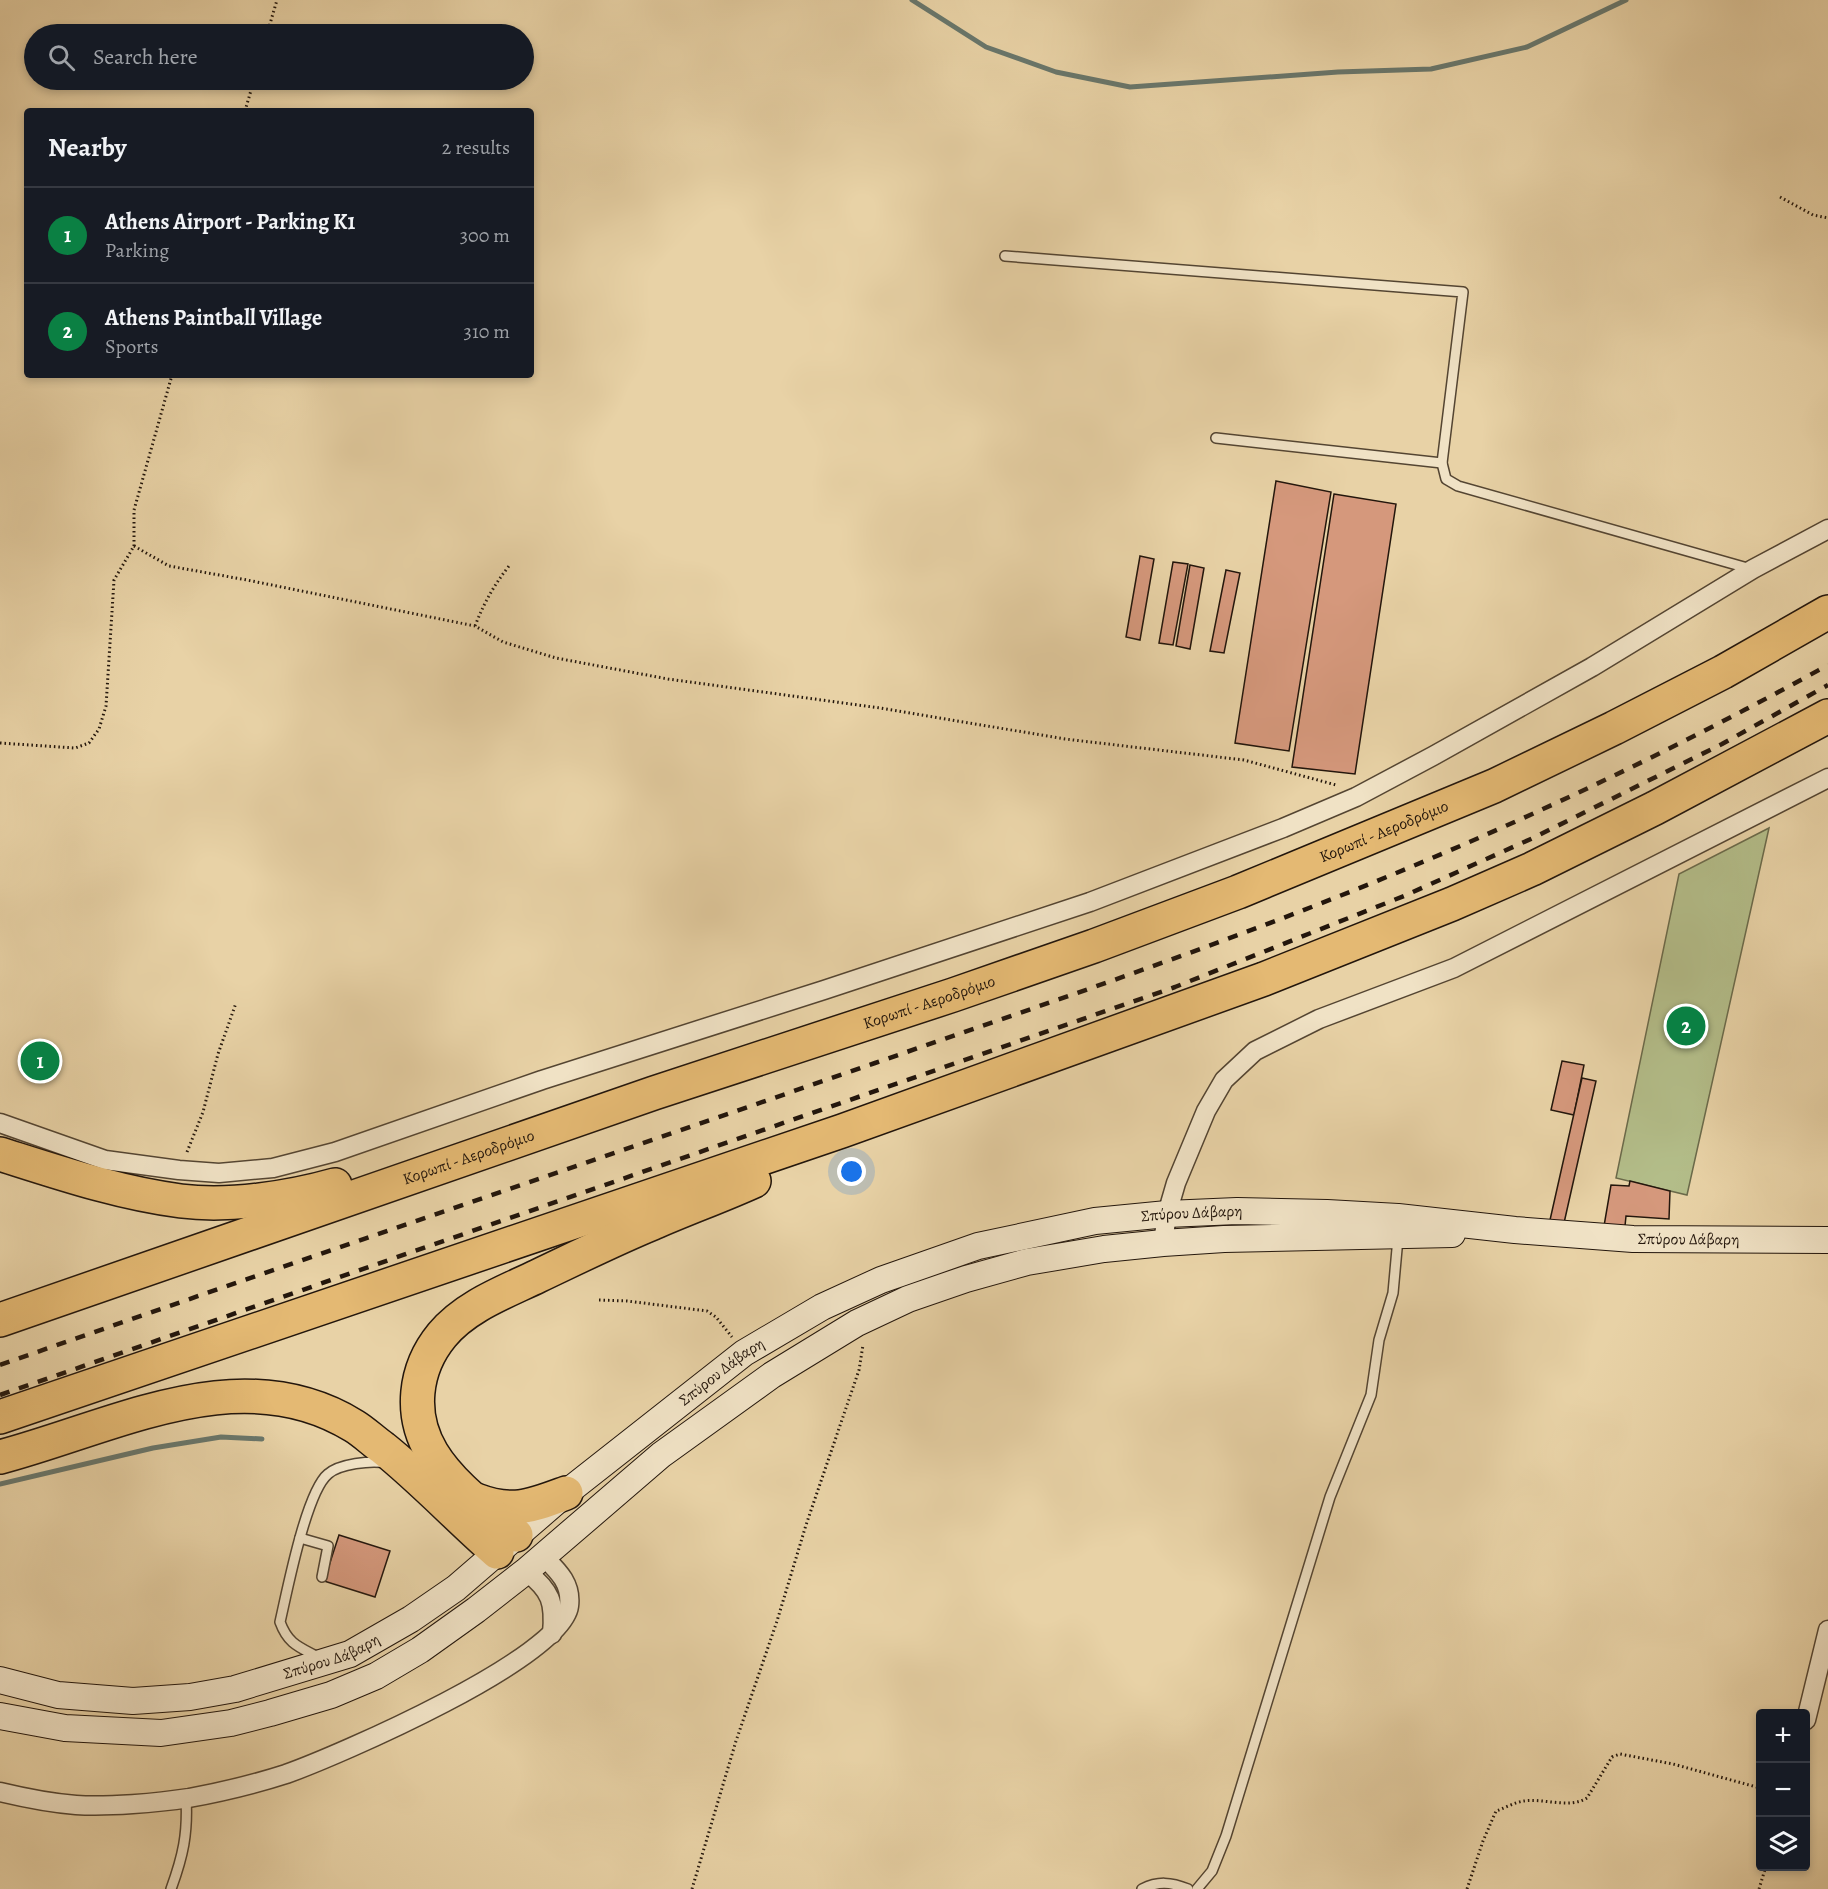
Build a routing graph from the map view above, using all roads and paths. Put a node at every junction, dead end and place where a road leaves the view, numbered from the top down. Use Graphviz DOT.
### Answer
graph roads {
  1 [pos="277,0"];
  2 [pos="270,24"];
  3 [pos="251,90"];
  4 [pos="246,108"];
  5 [pos="1780,197"];
  6 [pos="1828,218"];
  7 [pos="1005,256"];
  8 [pos="171,378"];
  9 [pos="1216,438"];
  10 [pos="1442,463"];
  11 [pos="1828,529"];
  12 [pos="134,546"];
  13 [pos="509,566"];
  14 [pos="1753,569"];
  15 [pos="1828,612"];
  16 [pos="475,626"];
  17 [pos="1828,716"];
  18 [pos="0,743"];
  19 [pos="1828,778"];
  20 [pos="1356,797"];
  21 [pos="236,1003"];
  22 [pos="654,1093"];
  23 [pos="0,1123"];
  24 [pos="842,1131"];
  25 [pos="0,1154"];
  26 [pos="179,1170"];
  27 [pos="1167,1214"];
  28 [pos="1398,1227"];
  29 [pos="1828,1240"];
  30 [pos="1164,1243"];
  31 [pos="599,1300"];
  32 [pos="0,1320"];
  33 [pos="857,1323"];
  34 [pos="744,1353"];
  35 [pos="0,1417"];
  36 [pos="0,1457"];
  37 [pos="406,1467"];
  38 [pos="566,1493"];
  39 [pos="475,1499"];
  40 [pos="300,1538"];
  41 [pos="507,1544"];
  42 [pos="534,1563"];
  43 [pos="322,1577"];
  44 [pos="1828,1630"];
  45 [pos="350,1654"];
  46 [pos="0,1680"];
  47 [pos="1809,1709"];
  48 [pos="0,1716"];
  49 [pos="1756,1787"];
  50 [pos="0,1792"];
  51 [pos="186,1798"];
  52 [pos="1764,1871"];
  53 [pos="171,1889"];
  54 [pos="692,1889"];
  55 [pos="1142,1889"];
  56 [pos="1188,1889"];
  57 [pos="1197,1889"];
  58 [pos="1467,1889"];
  59 [pos="1759,1889"];
  1 -- 2 [label="path"];
  3 -- 4 [label="path"];
  5 -- 6 [label="path"];
  7 -- 10 [label="lane"];
  8 -- 12 [label="path"];
  9 -- 10 [label="lane"];
  10 -- 14 [label="lane"];
  11 -- 14 [label="street"];
  12 -- 16 [label="path"];
  12 -- 18 [label="path"];
  13 -- 16 [label="path"];
  14 -- 20 [label="street"];
  15 -- 22 [label="highway, Κορωπί - Αεροδρόμιο"];
  16 -- 20 [label="path"];
  17 -- 24 [label="highway"];
  19 -- 27 [label="street"];
  20 -- 26 [label="street"];
  21 -- 26 [label="path"];
  22 -- 25 [label="highway"];
  22 -- 32 [label="highway, Κορωπί - Αεροδρόμιο"];
  23 -- 26 [label="street"];
  24 -- 35 [label="highway"];
  24 -- 39 [label="highway"];
  27 -- 28 [label="street, Σπύρου Δάβαρη"];
  27 -- 30 [label="street"];
  27 -- 34 [label="street, Σπύρου Δάβαρη"];
  28 -- 29 [label="street, Σπύρου Δάβαρη"];
  28 -- 30 [label="street, Σπύρου Δάβαρη"];
  28 -- 57 [label="lane"];
  30 -- 33 [label="street, Σπύρου Δάβαρη"];
  31 -- 34 [label="path"];
  33 -- 42 [label="street, Σπύρου Δάβαρη"];
  33 -- 54 [label="path"];
  34 -- 38 [label="street, Σπύρου Δάβαρη"];
  36 -- 37 [label="highway"];
  37 -- 40 [label="lane"];
  37 -- 41 [label="highway"];
  38 -- 39 [label="highway"];
  38 -- 41 [label="street, Σπύρου Δάβαρη"];
  39 -- 41 [label="highway"];
  40 -- 43 [label="lane"];
  40 -- 45 [label="lane"];
  41 -- 42 [label="street"];
  41 -- 45 [label="street, Σπύρου Δάβαρη"];
  42 -- 48 [label="street, Σπύρου Δάβαρη"];
  42 -- 51 [label="street"];
  44 -- 47 [label="street"];
  45 -- 46 [label="street, Σπύρου Δάβαρη"];
  49 -- 58 [label="path"];
  50 -- 51 [label="street"];
  51 -- 53 [label="lane"];
  52 -- 59 [label="path"];
  55 -- 56 [label="lane"];
}
